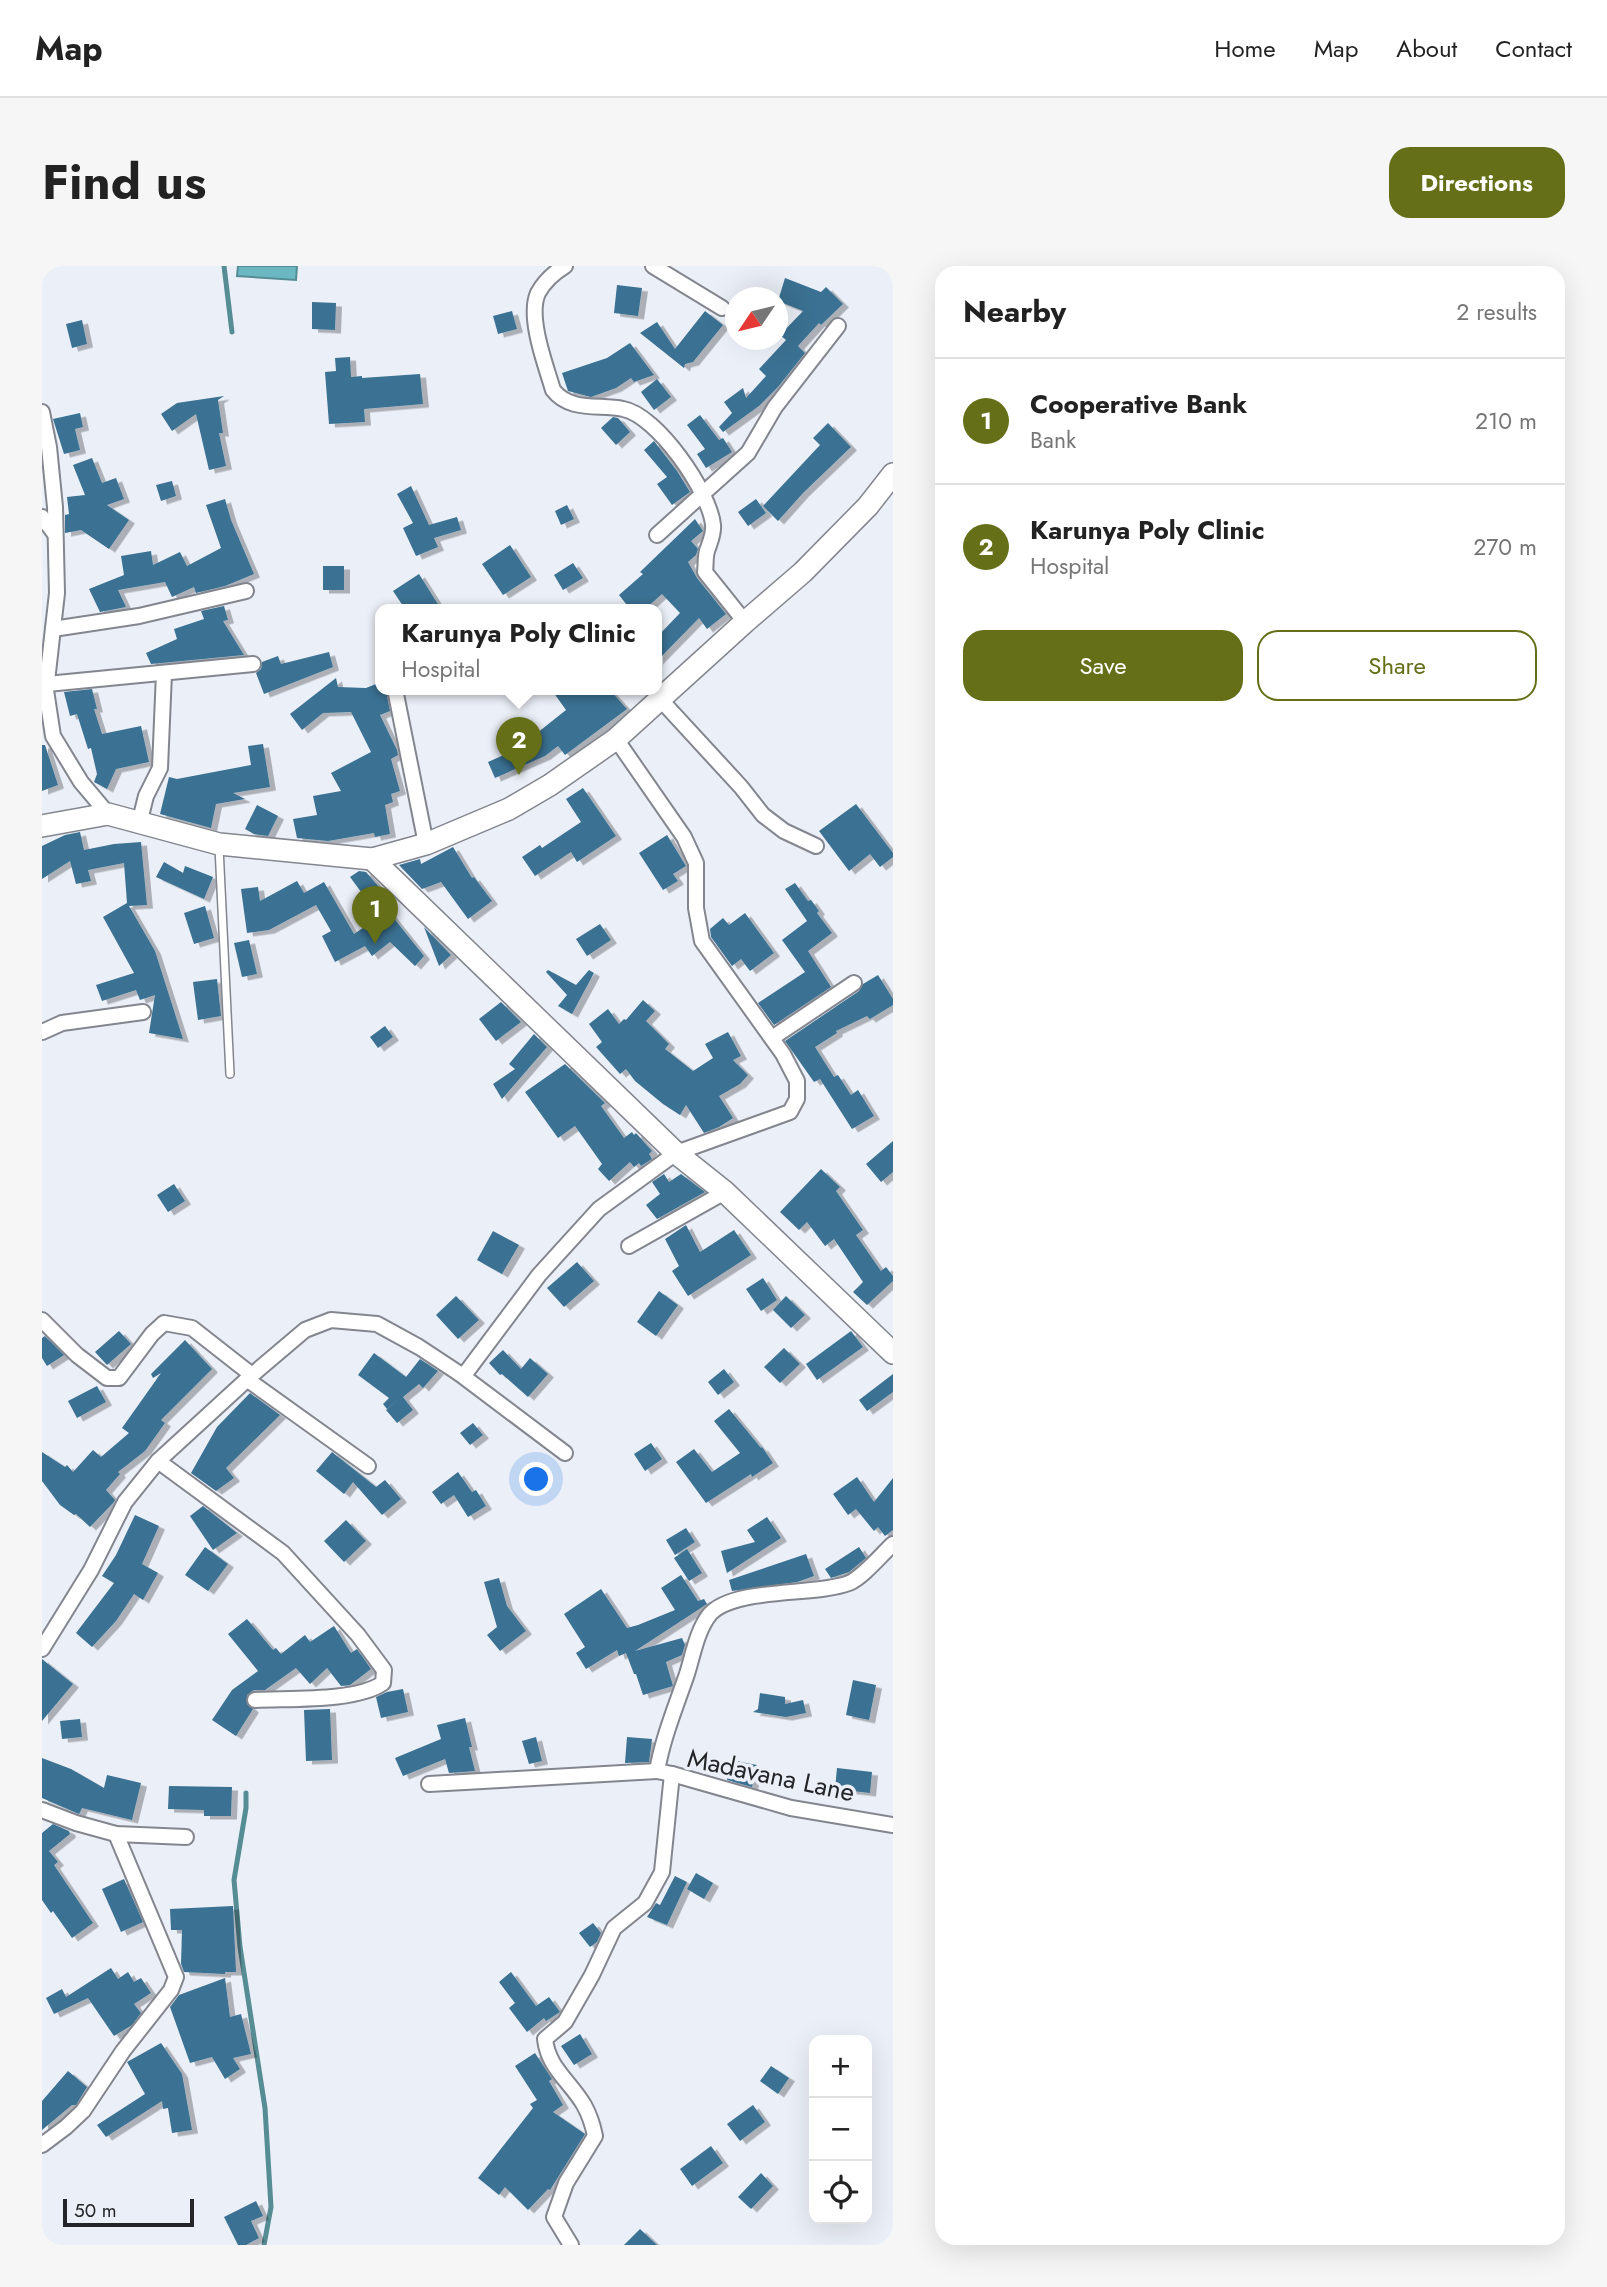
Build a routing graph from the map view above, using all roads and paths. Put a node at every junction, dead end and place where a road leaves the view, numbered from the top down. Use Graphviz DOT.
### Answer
graph roads {
  1 [pos="565,266"];
  2 [pos="653,266"];
  3 [pos="722,308"];
  4 [pos="838,326"];
  5 [pos="42,412"];
  6 [pos="893,474"];
  7 [pos="701,494"];
  8 [pos="42,517"];
  9 [pos="55,534"];
  10 [pos="657,534"];
  11 [pos="246,591"];
  12 [pos="745,621"];
  13 [pos="53,629"];
  14 [pos="253,664"];
  15 [pos="164,673"];
  16 [pos="47,684"];
  17 [pos="396,695"];
  18 [pos="660,699"];
  19 [pos="616,739"];
  20 [pos="108,814"];
  21 [pos="139,824"];
  22 [pos="42,825"];
  23 [pos="219,844"];
  24 [pos="426,844"];
  25 [pos="816,846"];
  26 [pos="372,859"];
  27 [pos="854,984"];
  28 [pos="143,1012"];
  29 [pos="42,1031"];
  30 [pos="772,1038"];
  31 [pos="230,1074"];
  32 [pos="676,1153"];
  33 [pos="725,1192"];
  34 [pos="629,1246"];
  35 [pos="42,1320"];
  36 [pos="893,1353"];
  37 [pos="460,1374"];
  38 [pos="250,1377"];
  39 [pos="565,1453"];
  40 [pos="158,1461"];
  41 [pos="368,1466"];
  42 [pos="893,1544"];
  43 [pos="42,1649"];
  44 [pos="254,1700"];
  45 [pos="657,1771"];
  46 [pos="672,1774"];
  47 [pos="429,1784"];
  48 [pos="42,1810"];
  49 [pos="893,1825"];
  50 [pos="116,1833"];
  51 [pos="186,1837"];
  52 [pos="42,2145"];
  53 [pos="571,2245"];
  1 -- 7 [label="street"];
  2 -- 3 [label="street"];
  4 -- 7 [label="street"];
  5 -- 9 [label="street"];
  6 -- 12 [label="main road"];
  7 -- 10 [label="street"];
  7 -- 12 [label="street"];
  8 -- 9 [label="street"];
  9 -- 13 [label="street"];
  11 -- 13 [label="street"];
  12 -- 18 [label="main road"];
  13 -- 16 [label="street"];
  14 -- 15 [label="street"];
  15 -- 16 [label="street"];
  15 -- 21 [label="street"];
  16 -- 20 [label="street"];
  17 -- 24 [label="street"];
  18 -- 19 [label="main road"];
  18 -- 25 [label="street"];
  19 -- 24 [label="main road"];
  19 -- 30 [label="street"];
  20 -- 21 [label="main road"];
  20 -- 22 [label="main road"];
  21 -- 23 [label="main road"];
  23 -- 26 [label="main road"];
  23 -- 31 [label="lane"];
  24 -- 26 [label="main road"];
  26 -- 32 [label="main road"];
  27 -- 30 [label="street"];
  28 -- 29 [label="street"];
  30 -- 32 [label="street"];
  32 -- 33 [label="main road"];
  32 -- 37 [label="street"];
  33 -- 34 [label="street"];
  33 -- 36 [label="main road"];
  35 -- 38 [label="street"];
  37 -- 38 [label="street"];
  37 -- 39 [label="street"];
  38 -- 40 [label="street"];
  38 -- 41 [label="street"];
  40 -- 43 [label="street"];
  40 -- 44 [label="street"];
  42 -- 45 [label="street"];
  45 -- 46 [label="street"];
  45 -- 47 [label="street"];
  46 -- 49 [label="street, Madavana Lane"];
  46 -- 53 [label="street, Madavana Lane"];
  48 -- 50 [label="street"];
  50 -- 51 [label="street"];
  50 -- 52 [label="street"];
}
